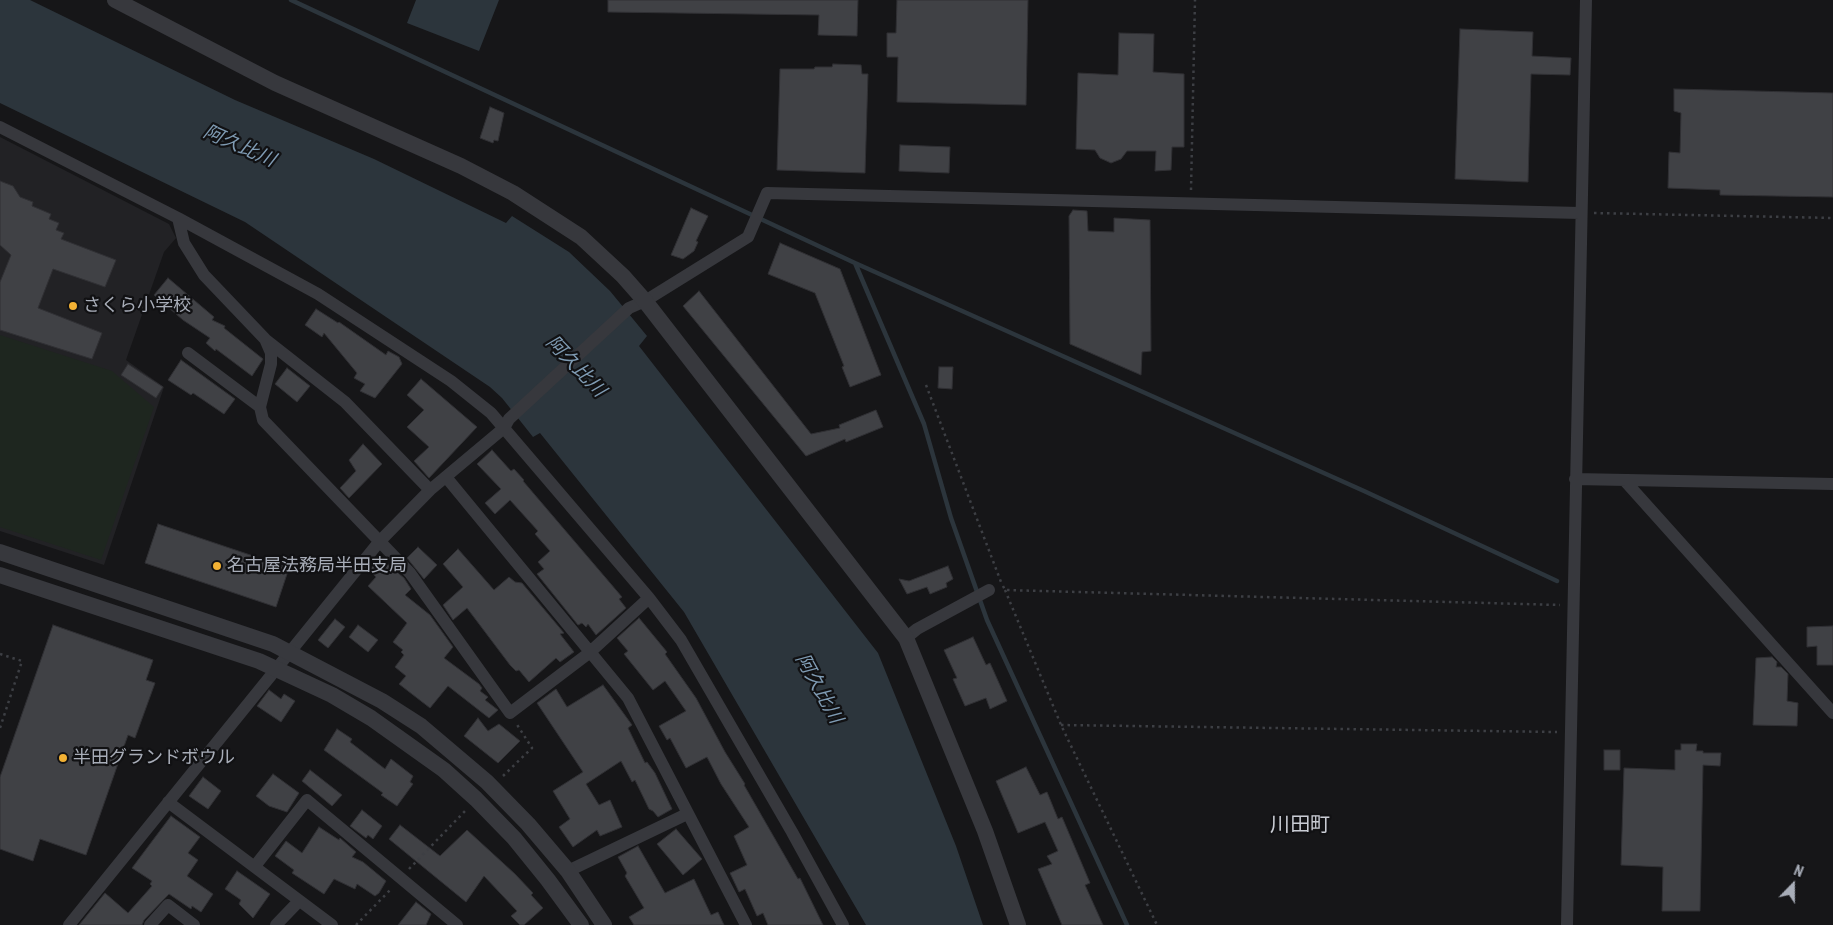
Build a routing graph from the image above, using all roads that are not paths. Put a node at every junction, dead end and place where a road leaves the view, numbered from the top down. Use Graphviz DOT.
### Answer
graph roads {
  1 [pos="115,0"];
  2 [pos="1586,0"];
  3 [pos="0,127"];
  4 [pos="1580,213"];
  5 [pos="178,218"];
  6 [pos="645,301"];
  7 [pos="265,339"];
  8 [pos="188,353"];
  9 [pos="260,407"];
  10 [pos="506,424"];
  11 [pos="446,477"];
  12 [pos="1575,479"];
  13 [pos="1625,481"];
  14 [pos="1833,484"];
  15 [pos="430,490"];
  16 [pos="379,542"];
  17 [pos="0,552"];
  18 [pos="0,575"];
  19 [pos="989,590"];
  20 [pos="649,598"];
  21 [pos="906,638"];
  22 [pos="290,652"];
  23 [pos="589,653"];
  24 [pos="276,668"];
  25 [pos="1833,713"];
  26 [pos="168,802"];
  27 [pos="687,814"];
  28 [pos="255,866"];
  29 [pos="568,870"];
  30 [pos="299,901"];
  31 [pos="69,925"];
  32 [pos="150,925"];
  33 [pos="194,925"];
  34 [pos="276,925"];
  35 [pos="332,925"];
  36 [pos="458,925"];
  37 [pos="581,925"];
  38 [pos="604,925"];
  39 [pos="746,925"];
  40 [pos="843,925"];
  41 [pos="1018,925"];
  42 [pos="1567,925"];
  1 -- 6 [label="street"];
  2 -- 4 [label="street"];
  3 -- 5 [label="street"];
  4 -- 6 [label="street"];
  4 -- 12 [label="street"];
  5 -- 7 [label="street"];
  5 -- 10 [label="street"];
  6 -- 10 [label="street"];
  6 -- 21 [label="street"];
  7 -- 9 [label="street"];
  7 -- 15 [label="street"];
  8 -- 9 [label="street"];
  9 -- 16 [label="street"];
  10 -- 11 [label="street"];
  10 -- 20 [label="street"];
  11 -- 15 [label="street"];
  11 -- 23 [label="street"];
  12 -- 13 [label="street"];
  12 -- 42 [label="street"];
  13 -- 14 [label="street"];
  13 -- 25 [label="street"];
  15 -- 16 [label="street"];
  16 -- 22 [label="street"];
  16 -- 23 [label="street"];
  17 -- 22 [label="street"];
  18 -- 24 [label="street"];
  19 -- 21 [label="street"];
  20 -- 23 [label="street"];
  20 -- 40 [label="street"];
  21 -- 41 [label="street"];
  22 -- 24 [label="street"];
  22 -- 29 [label="street"];
  23 -- 27 [label="street"];
  24 -- 26 [label="street"];
  24 -- 37 [label="street"];
  26 -- 28 [label="street"];
  26 -- 31 [label="street"];
  27 -- 29 [label="street"];
  27 -- 39 [label="street"];
  28 -- 30 [label="street"];
  28 -- 36 [label="street"];
  29 -- 38 [label="street"];
  30 -- 34 [label="street"];
  30 -- 35 [label="street"];
  32 -- 33 [label="street"];
}
